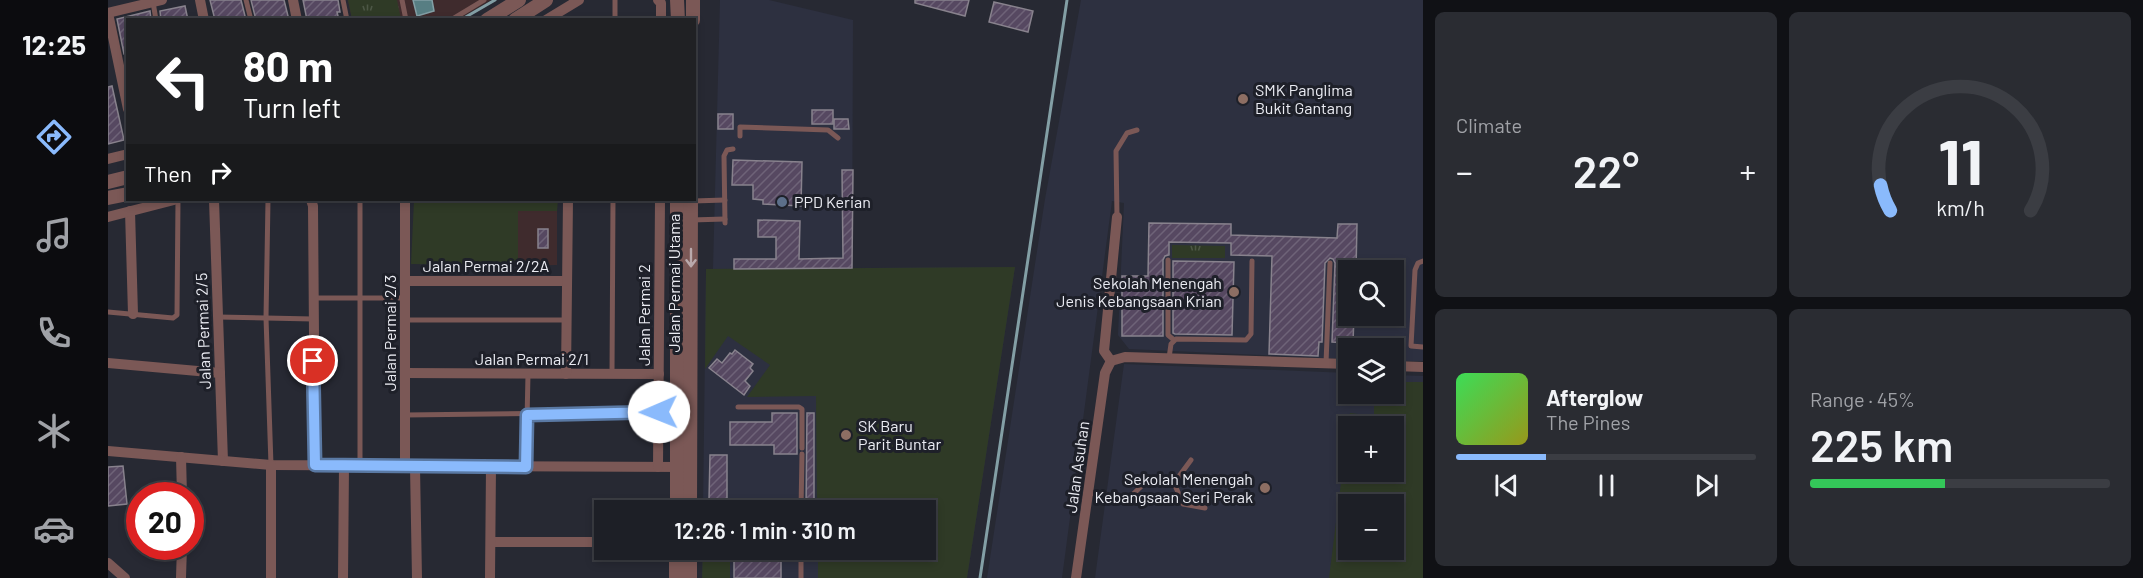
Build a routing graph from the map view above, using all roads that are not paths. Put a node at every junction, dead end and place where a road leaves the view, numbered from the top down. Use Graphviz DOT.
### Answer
graph roads {
  1 [pos="200,0"];
  2 [pos="246,0"];
  3 [pos="293,0"];
  4 [pos="343,0"];
  5 [pos="402,0"];
  6 [pos="484,0"];
  7 [pos="519,0"];
  8 [pos="546,0"];
  9 [pos="579,0"];
  10 [pos="615,0"];
  11 [pos="658,0"];
  12 [pos="677,0"];
  13 [pos="693,0"];
  14 [pos="157,1"];
  15 [pos="108,13"];
  16 [pos="461,17"];
  17 [pos="156,18"];
  18 [pos="204,18"];
  19 [pos="250,18"];
  20 [pos="297,18"];
  21 [pos="347,18"];
  22 [pos="406,18"];
  23 [pos="490,18"];
  24 [pos="517,18"];
  25 [pos="551,18"];
  26 [pos="615,18"];
  27 [pos="661,18"];
  28 [pos="678,18"];
  29 [pos="693,18"];
  30 [pos="126,99"];
  31 [pos="1137,130"];
  32 [pos="740,136"];
  33 [pos="838,138"];
  34 [pos="733,148"];
  35 [pos="126,154"];
  36 [pos="108,159"];
  37 [pos="126,178"];
  38 [pos="108,182"];
  39 [pos="126,194"];
  40 [pos="108,198"];
  41 [pos="696,200"];
  42 [pos="725,200"];
  43 [pos="172,201"];
  44 [pos="176,201"];
  45 [pos="214,201"];
  46 [pos="268,201"];
  47 [pos="311,201"];
  48 [pos="360,201"];
  49 [pos="405,201"];
  50 [pos="568,201"];
  51 [pos="613,201"];
  52 [pos="660,201"];
  53 [pos="687,201"];
  54 [pos="687,201"];
  55 [pos="130,211"];
  56 [pos="108,217"];
  57 [pos="1117,217"];
  58 [pos="691,220"];
  59 [pos="1168,260"];
  60 [pos="1252,261"];
  61 [pos="1423,261"];
  62 [pos="1330,263"];
  63 [pos="567,280"];
  64 [pos="405,281"];
  65 [pos="359,297"];
  66 [pos="313,298"];
  67 [pos="405,298"];
  68 [pos="108,312"];
  69 [pos="132,314"];
  70 [pos="218,317"];
  71 [pos="266,318"];
  72 [pos="313,319"];
  73 [pos="405,320"];
  74 [pos="567,320"];
  75 [pos="1173,340"];
  76 [pos="1423,347"];
  77 [pos="1169,358"];
  78 [pos="1111,361"];
  79 [pos="108,363"];
  80 [pos="1326,363"];
  81 [pos="1338,364"];
  82 [pos="1404,366"];
  83 [pos="1423,367"];
  84 [pos="220,373"];
  85 [pos="405,373"];
  86 [pos="528,374"];
  87 [pos="566,374"];
  88 [pos="612,374"];
  89 [pos="659,374"];
  90 [pos="738,407"];
  91 [pos="659,412"];
  92 [pos="405,415"];
  93 [pos="527,415"];
  94 [pos="108,451"];
  95 [pos="181,457"];
  96 [pos="1191,460"];
  97 [pos="223,461"];
  98 [pos="271,465"];
  99 [pos="315,465"];
  100 [pos="344,466"];
  101 [pos="360,466"];
  102 [pos="410,467"];
  103 [pos="491,467"];
  104 [pos="526,467"];
  105 [pos="658,467"];
  106 [pos="683,467"];
  107 [pos="182,482"];
  108 [pos="1174,483"];
  109 [pos="1088,493"];
  110 [pos="678,500"];
  111 [pos="688,500"];
  112 [pos="801,500"];
  113 [pos="1205,508"];
  114 [pos="491,542"];
  115 [pos="594,542"];
  116 [pos="182,560"];
  117 [pos="676,560"];
  118 [pos="690,560"];
  119 [pos="801,560"];
  120 [pos="108,563"];
  121 [pos="125,578"];
  122 [pos="181,578"];
  123 [pos="271,578"];
  124 [pos="343,578"];
  125 [pos="417,578"];
  126 [pos="490,578"];
  127 [pos="676,578"];
  128 [pos="690,578"];
  129 [pos="801,578"];
  130 [pos="1076,578"];
  1 -- 18 [label="street"];
  2 -- 19 [label="lane"];
  3 -- 20 [label="street"];
  4 -- 21 [label="lane"];
  5 -- 22 [label="lane"];
  6 -- 16 [label="lane"];
  7 -- 23 [label="street"];
  8 -- 24 [label="street"];
  9 -- 25 [label="street"];
  10 -- 26 [label="lane"];
  11 -- 27 [label="street"];
  12 -- 28 [label="street"];
  13 -- 29 [label="street"];
  14 -- 15 [label="street"];
  14 -- 17 [label="lane"];
  15 -- 30 [label="street"];
  31 -- 57 [label="lane"];
  32 -- 33 [label="lane"];
  34 -- 42 [label="lane"];
  35 -- 36 [label="street"];
  37 -- 38 [label="street"];
  39 -- 40 [label="street"];
  41 -- 42 [label="lane"];
  42 -- 58 [label="lane"];
  43 -- 55 [label="street"];
  44 -- 69 [label="lane"];
  45 -- 70 [label="street, Jalan Permai 2/5"];
  46 -- 71 [label="lane"];
  47 -- 66 [label="street"];
  48 -- 65 [label="lane"];
  49 -- 64 [label="street, Jalan Permai 2/3"];
  50 -- 63 [label="street"];
  51 -- 88 [label="lane"];
  52 -- 89 [label="street, Jalan Permai 2"];
  53 -- 58 [label="street, Jalan Permai Utama"];
  54 -- 106 [label="street, Jalan Permai Utama"];
  55 -- 56 [label="street"];
  55 -- 69 [label="street"];
  57 -- 78 [label="street"];
  58 -- 106 [label="street, Jalan Permai Utama, one-way"];
  59 -- 75 [label="lane"];
  60 -- 75 [label="lane"];
  61 -- 76 [label="lane"];
  62 -- 80 [label="lane"];
  63 -- 64 [label="street, Jalan Permai 2/2A"];
  63 -- 74 [label="street"];
  64 -- 67 [label="street, Jalan Permai 2/3"];
  65 -- 66 [label="lane"];
  65 -- 67 [label="lane"];
  65 -- 101 [label="lane"];
  66 -- 72 [label="street"];
  67 -- 73 [label="street, Jalan Permai 2/3"];
  68 -- 69 [label="lane"];
  70 -- 71 [label="lane"];
  70 -- 84 [label="street, Jalan Permai 2/5"];
  71 -- 72 [label="lane"];
  71 -- 98 [label="lane"];
  72 -- 99 [label="street"];
  73 -- 74 [label="lane"];
  73 -- 85 [label="street, Jalan Permai 2/3"];
  74 -- 87 [label="street"];
  75 -- 77 [label="lane"];
  77 -- 78 [label="street"];
  77 -- 80 [label="street"];
  78 -- 109 [label="street, Jalan Asuhan"];
  79 -- 84 [label="street"];
  80 -- 81 [label="street"];
  82 -- 83 [label="street"];
  84 -- 97 [label="street, Jalan Permai 2/5"];
  85 -- 86 [label="street, Jalan Permai 2/1"];
  85 -- 92 [label="street, Jalan Permai 2/3"];
  86 -- 87 [label="street, Jalan Permai 2/1"];
  86 -- 93 [label="lane"];
  87 -- 88 [label="street, Jalan Permai 2/1"];
  88 -- 89 [label="street, Jalan Permai 2/1"];
  89 -- 91 [label="street, Jalan Permai 2"];
  90 -- 112 [label="lane"];
  91 -- 93 [label="lane"];
  91 -- 105 [label="street, Jalan Permai 2"];
  92 -- 93 [label="lane"];
  92 -- 102 [label="street, Jalan Permai 2/3"];
  93 -- 104 [label="lane"];
  94 -- 95 [label="street"];
  95 -- 97 [label="street"];
  95 -- 107 [label="street"];
  96 -- 108 [label="lane"];
  97 -- 98 [label="street"];
  98 -- 99 [label="street"];
  98 -- 123 [label="street"];
  99 -- 100 [label="street"];
  100 -- 101 [label="street"];
  100 -- 124 [label="street"];
  101 -- 102 [label="street"];
  102 -- 103 [label="street"];
  102 -- 125 [label="street, Jalan Permai 2/3"];
  103 -- 104 [label="street"];
  103 -- 114 [label="street"];
  104 -- 105 [label="street"];
  105 -- 106 [label="street"];
  106 -- 110 [label="street, Jalan Permai Utama"];
  106 -- 111 [label="street, Jalan Permai Utama"];
  108 -- 109 [label="lane"];
  108 -- 113 [label="lane"];
  109 -- 130 [label="street, Jalan Asuhan"];
  114 -- 115 [label="street"];
  114 -- 126 [label="street"];
  116 -- 122 [label="street"];
  117 -- 127 [label="street"];
  118 -- 128 [label="street"];
  119 -- 129 [label="lane"];
  120 -- 121 [label="street"];
}
